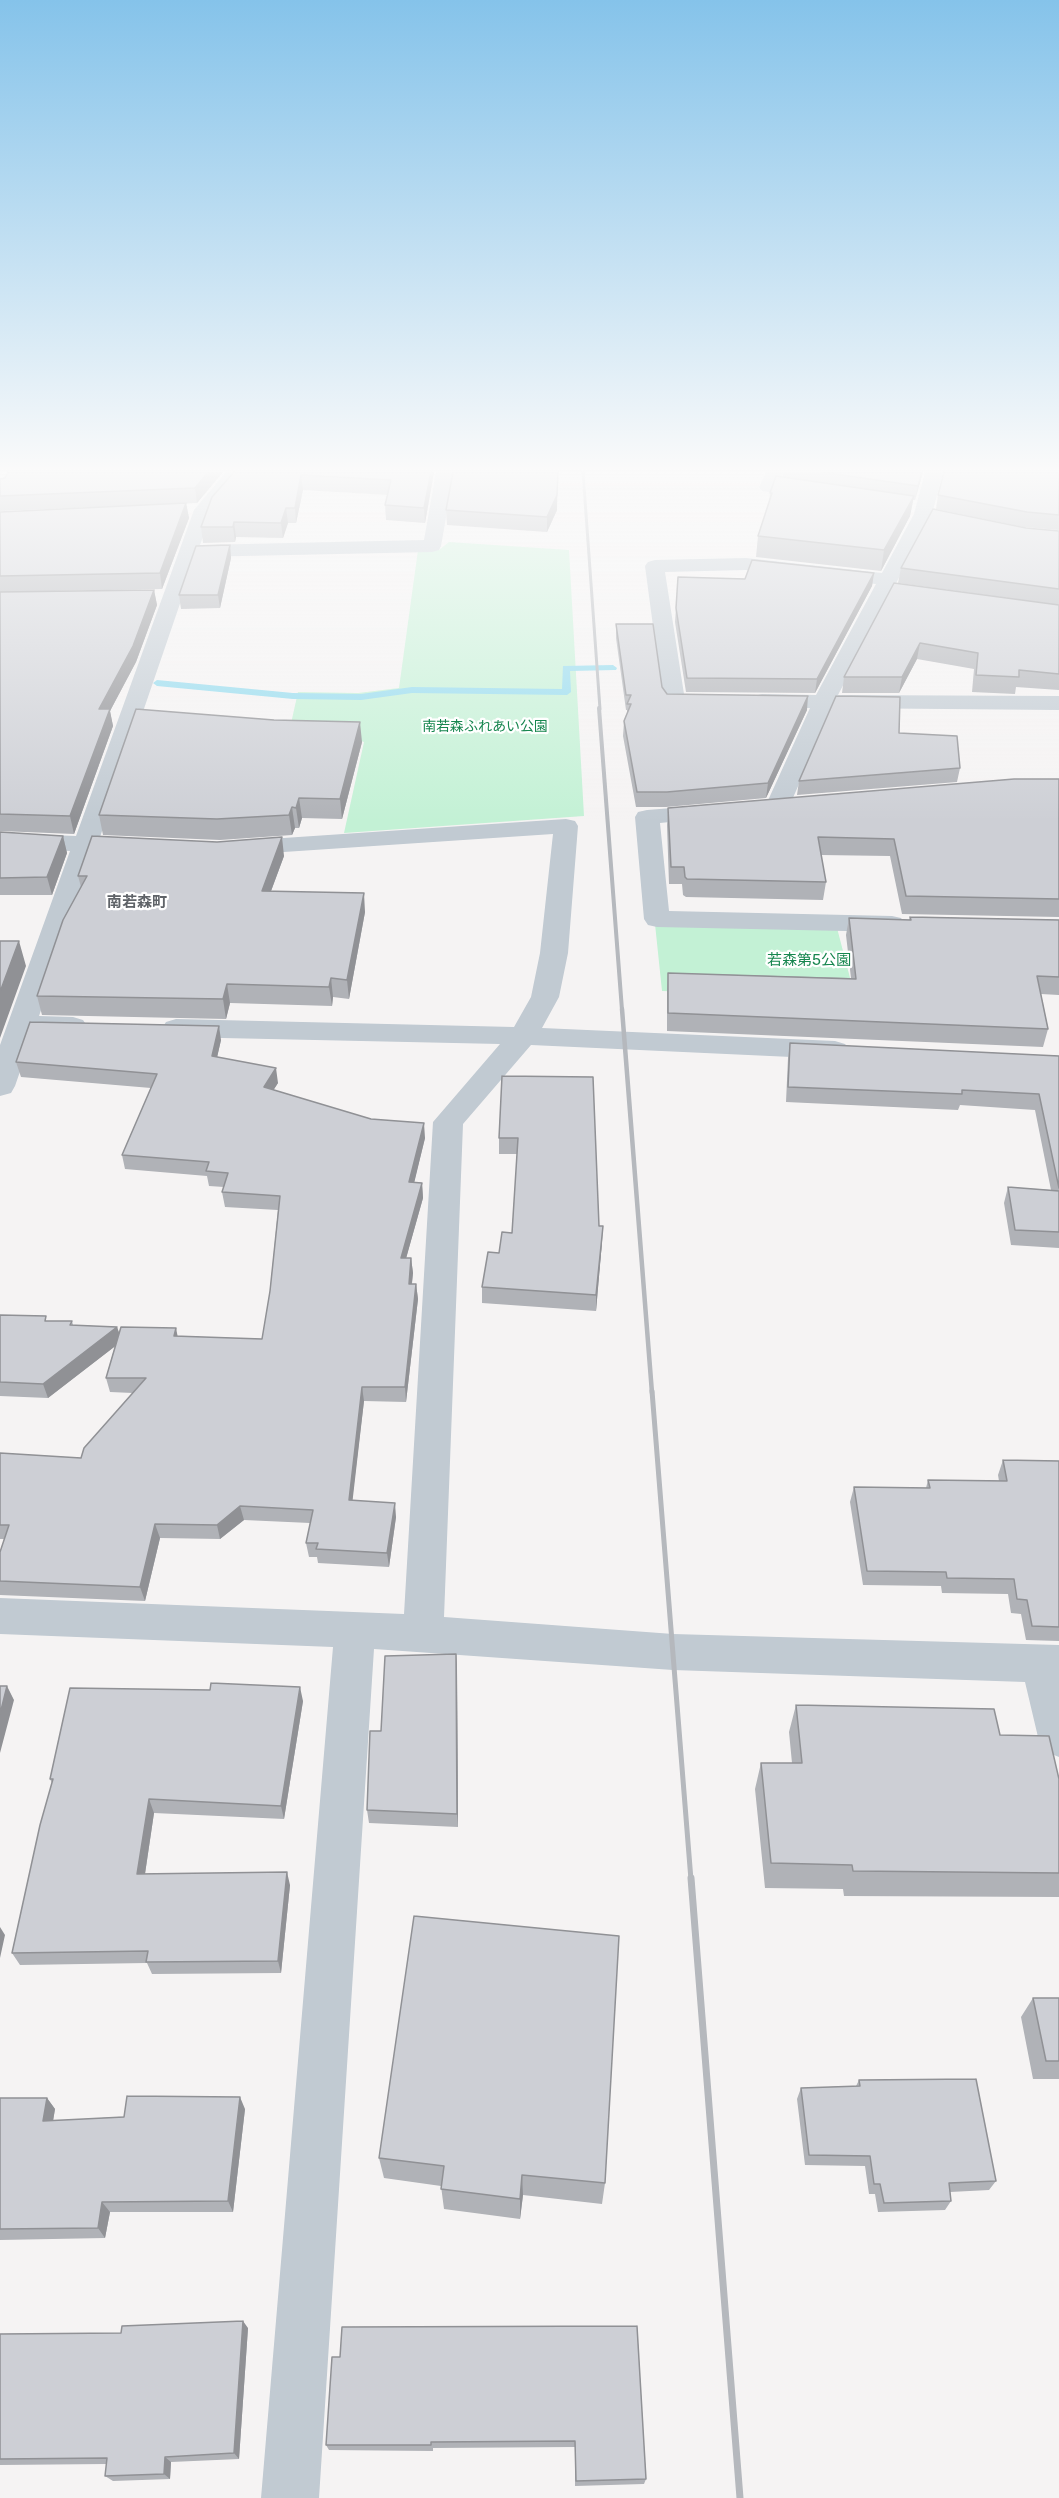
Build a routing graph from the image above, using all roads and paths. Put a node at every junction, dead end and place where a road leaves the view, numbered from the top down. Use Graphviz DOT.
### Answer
graph roads {
  1 [pos="174,589"];
  2 [pos="658,589"];
  3 [pos="883,589"];
  4 [pos="897,589"];
  5 [pos="906,592"];
  6 [pos="171,597"];
  7 [pos="148,598"];
  8 [pos="824,701"];
  9 [pos="1059,703"];
  10 [pos="0,840"];
  11 [pos="83,844"];
  12 [pos="152,847"];
  13 [pos="219,849"];
  14 [pos="917,924"];
  15 [pos="21,1025"];
  16 [pos="105,1027"];
  17 [pos="152,1028"];
  18 [pos="523,1036"];
  19 [pos="860,1051"];
  20 [pos="0,1086"];
  21 [pos="0,1616"];
  22 [pos="355,1630"];
  23 [pos="423,1633"];
  24 [pos="1050,1664"];
  25 [pos="1059,1737"];
  26 [pos="290,2498"];
  1 -- 6 [label="street"];
  2 -- 8 [label="street"];
  3 -- 8 [label="street"];
  4 -- 5 [label="street"];
  6 -- 7 [label="street"];
  6 -- 11 [label="street"];
  8 -- 9 [label="street"];
  8 -- 14 [label="street"];
  10 -- 11 [label="street"];
  11 -- 12 [label="street"];
  11 -- 15 [label="street"];
  13 -- 18 [label="street"];
  15 -- 16 [label="street"];
  15 -- 20 [label="street"];
  17 -- 18 [label="street"];
  18 -- 19 [label="street"];
  18 -- 23 [label="street"];
  21 -- 22 [label="street"];
  22 -- 23 [label="street"];
  22 -- 26 [label="street"];
  23 -- 24 [label="street"];
  24 -- 25 [label="street"];
}
